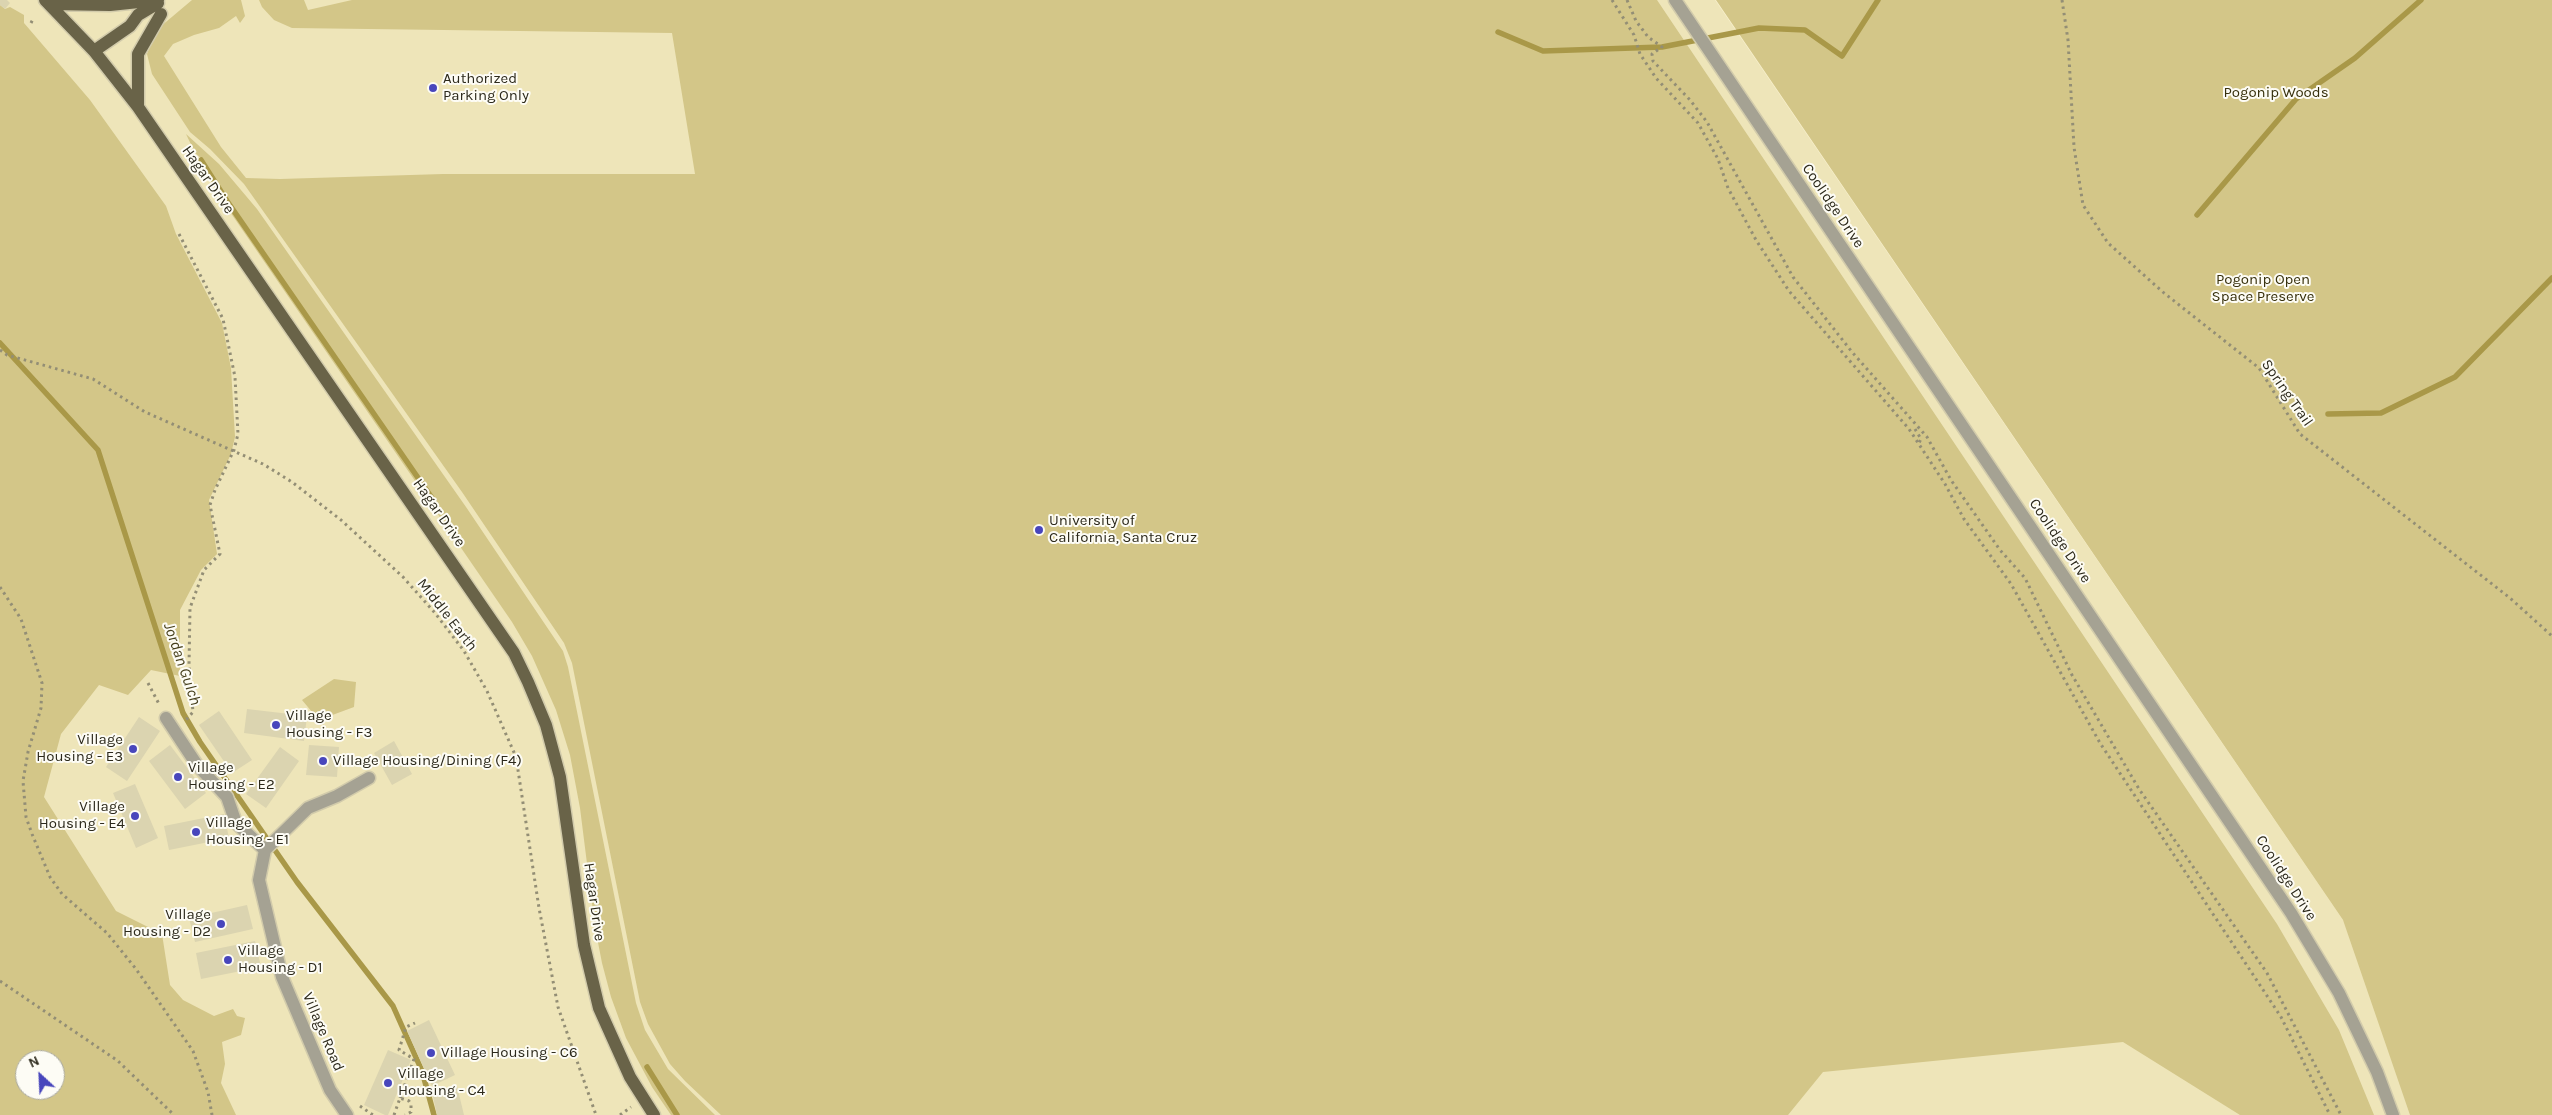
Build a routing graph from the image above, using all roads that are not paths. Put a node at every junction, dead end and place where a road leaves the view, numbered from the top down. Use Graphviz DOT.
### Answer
graph roads {
  1 [pos="160,0"];
  2 [pos="1675,0"];
  3 [pos="48,2"];
  4 [pos="130,26"];
  5 [pos="94,51"];
  6 [pos="138,107"];
  7 [pos="166,718"];
  8 [pos="369,778"];
  9 [pos="265,850"];
  10 [pos="351,1110"];
  11 [pos="654,1115"];
  12 [pos="2393,1115"];
  1 -- 3 [label="main road"];
  1 -- 4 [label="main road"];
  2 -- 12 [label="street, Coolidge Drive"];
  3 -- 5 [label="main road, Hagar Drive"];
  4 -- 5 [label="main road"];
  4 -- 6 [label="main road"];
  5 -- 6 [label="main road, Hagar Drive"];
  6 -- 11 [label="main road, Hagar Drive"];
  7 -- 9 [label="street"];
  8 -- 9 [label="street"];
  9 -- 10 [label="street, Village Road"];
}
